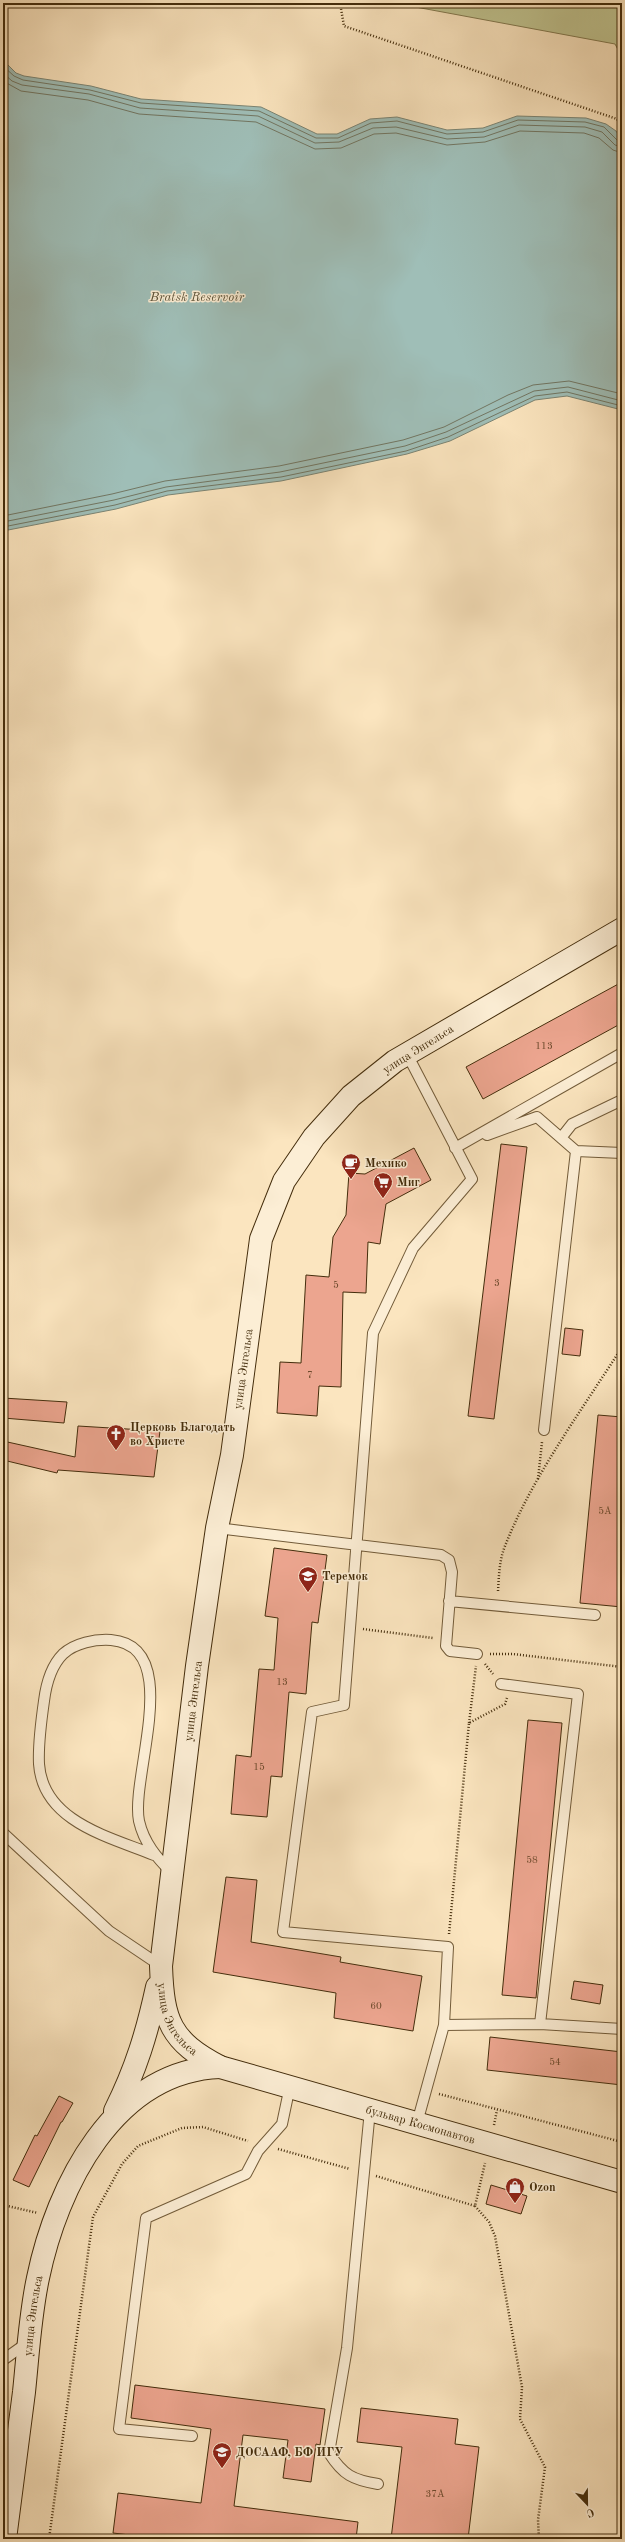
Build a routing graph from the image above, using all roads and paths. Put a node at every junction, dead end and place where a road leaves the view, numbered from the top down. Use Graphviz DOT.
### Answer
graph roads {
  1 [pos="340,3"];
  2 [pos="622,127"];
  3 [pos="622,929"];
  4 [pos="622,1053"];
  5 [pos="407,1054"];
  6 [pos="622,1100"];
  7 [pos="561,1138"];
  8 [pos="455,1148"];
  9 [pos="576,1151"];
  10 [pos="622,1153"];
  11 [pos="622,1347"];
  12 [pos="544,1430"];
  13 [pos="538,1480"];
  14 [pos="217,1528"];
  15 [pos="357,1544"];
  16 [pos="449,1601"];
  17 [pos="496,1607"];
  18 [pos="595,1615"];
  19 [pos="351,1628"];
  20 [pos="446,1640"];
  21 [pos="477,1654"];
  22 [pos="622,1667"];
  23 [pos="501,1684"];
  24 [pos="469,1723"];
  25 [pos="3,1833"];
  26 [pos="154,1855"];
  27 [pos="172,1873"];
  28 [pos="448,1947"];
  29 [pos="161,1966"];
  30 [pos="540,2024"];
  31 [pos="444,2025"];
  32 [pos="622,2029"];
  33 [pos="220,2068"];
  34 [pos="290,2086"];
  35 [pos="425,2091"];
  36 [pos="370,2110"];
  37 [pos="498,2110"];
  38 [pos="111,2120"];
  39 [pos="417,2123"];
  40 [pos="622,2142"];
  41 [pos="489,2144"];
  42 [pos="263,2145"];
  43 [pos="364,2172"];
  44 [pos="622,2182"];
  45 [pos="3,2205"];
  46 [pos="475,2206"];
  47 [pos="55,2218"];
  48 [pos="30,2341"];
  49 [pos="3,2360"];
  50 [pos="192,2436"];
  51 [pos="378,2484"];
  52 [pos="5,2539"];
  53 [pos="49,2539"];
  54 [pos="539,2539"];
  1 -- 2 [label="path"];
  3 -- 5 [label="street, улица Энгельса"];
  4 -- 8 [label="lane"];
  5 -- 8 [label="lane"];
  5 -- 14 [label="street, улица Энгельса"];
  6 -- 7 [label="lane"];
  7 -- 8 [label="lane"];
  7 -- 9 [label="lane"];
  8 -- 15 [label="lane"];
  9 -- 10 [label="lane"];
  9 -- 12 [label="lane"];
  11 -- 13 [label="path"];
  12 -- 13 [label="path"];
  13 -- 17 [label="path"];
  14 -- 15 [label="lane"];
  14 -- 27 [label="street, улица Энгельса"];
  15 -- 16 [label="lane"];
  15 -- 19 [label="lane"];
  16 -- 17 [label="lane"];
  16 -- 20 [label="lane"];
  17 -- 18 [label="lane"];
  19 -- 20 [label="path"];
  19 -- 28 [label="lane"];
  20 -- 21 [label="lane"];
  21 -- 22 [label="path"];
  21 -- 23 [label="path"];
  21 -- 24 [label="path"];
  23 -- 24 [label="path"];
  23 -- 30 [label="lane"];
  24 -- 28 [label="path"];
  25 -- 29 [label="lane"];
  26 -- 26 [label="lane"];
  26 -- 27 [label="lane"];
  27 -- 29 [label="street, улица Энгельса"];
  28 -- 31 [label="lane"];
  29 -- 33 [label="street, улица Энгельса"];
  29 -- 38 [label="street"];
  30 -- 31 [label="lane"];
  30 -- 32 [label="lane"];
  31 -- 35 [label="lane"];
  33 -- 34 [label="street, бульвар Космонавтов"];
  33 -- 38 [label="street, улица Энгельса"];
  34 -- 36 [label="street, бульвар Космонавтов"];
  34 -- 42 [label="lane"];
  35 -- 37 [label="path"];
  35 -- 39 [label="lane"];
  36 -- 39 [label="street, бульвар Космонавтов"];
  36 -- 43 [label="lane"];
  37 -- 40 [label="path"];
  37 -- 41 [label="path"];
  38 -- 47 [label="street, улица Энгельса"];
  39 -- 41 [label="street, бульвар Космонавтов"];
  41 -- 44 [label="street, бульвар Космонавтов"];
  41 -- 46 [label="path"];
  42 -- 43 [label="path"];
  42 -- 50 [label="lane"];
  42 -- 53 [label="path"];
  43 -- 46 [label="path"];
  43 -- 51 [label="lane"];
  45 -- 47 [label="path"];
  46 -- 54 [label="path"];
  47 -- 48 [label="street, улица Энгельса"];
  48 -- 49 [label="lane"];
  48 -- 52 [label="street, улица Энгельса"];
}
